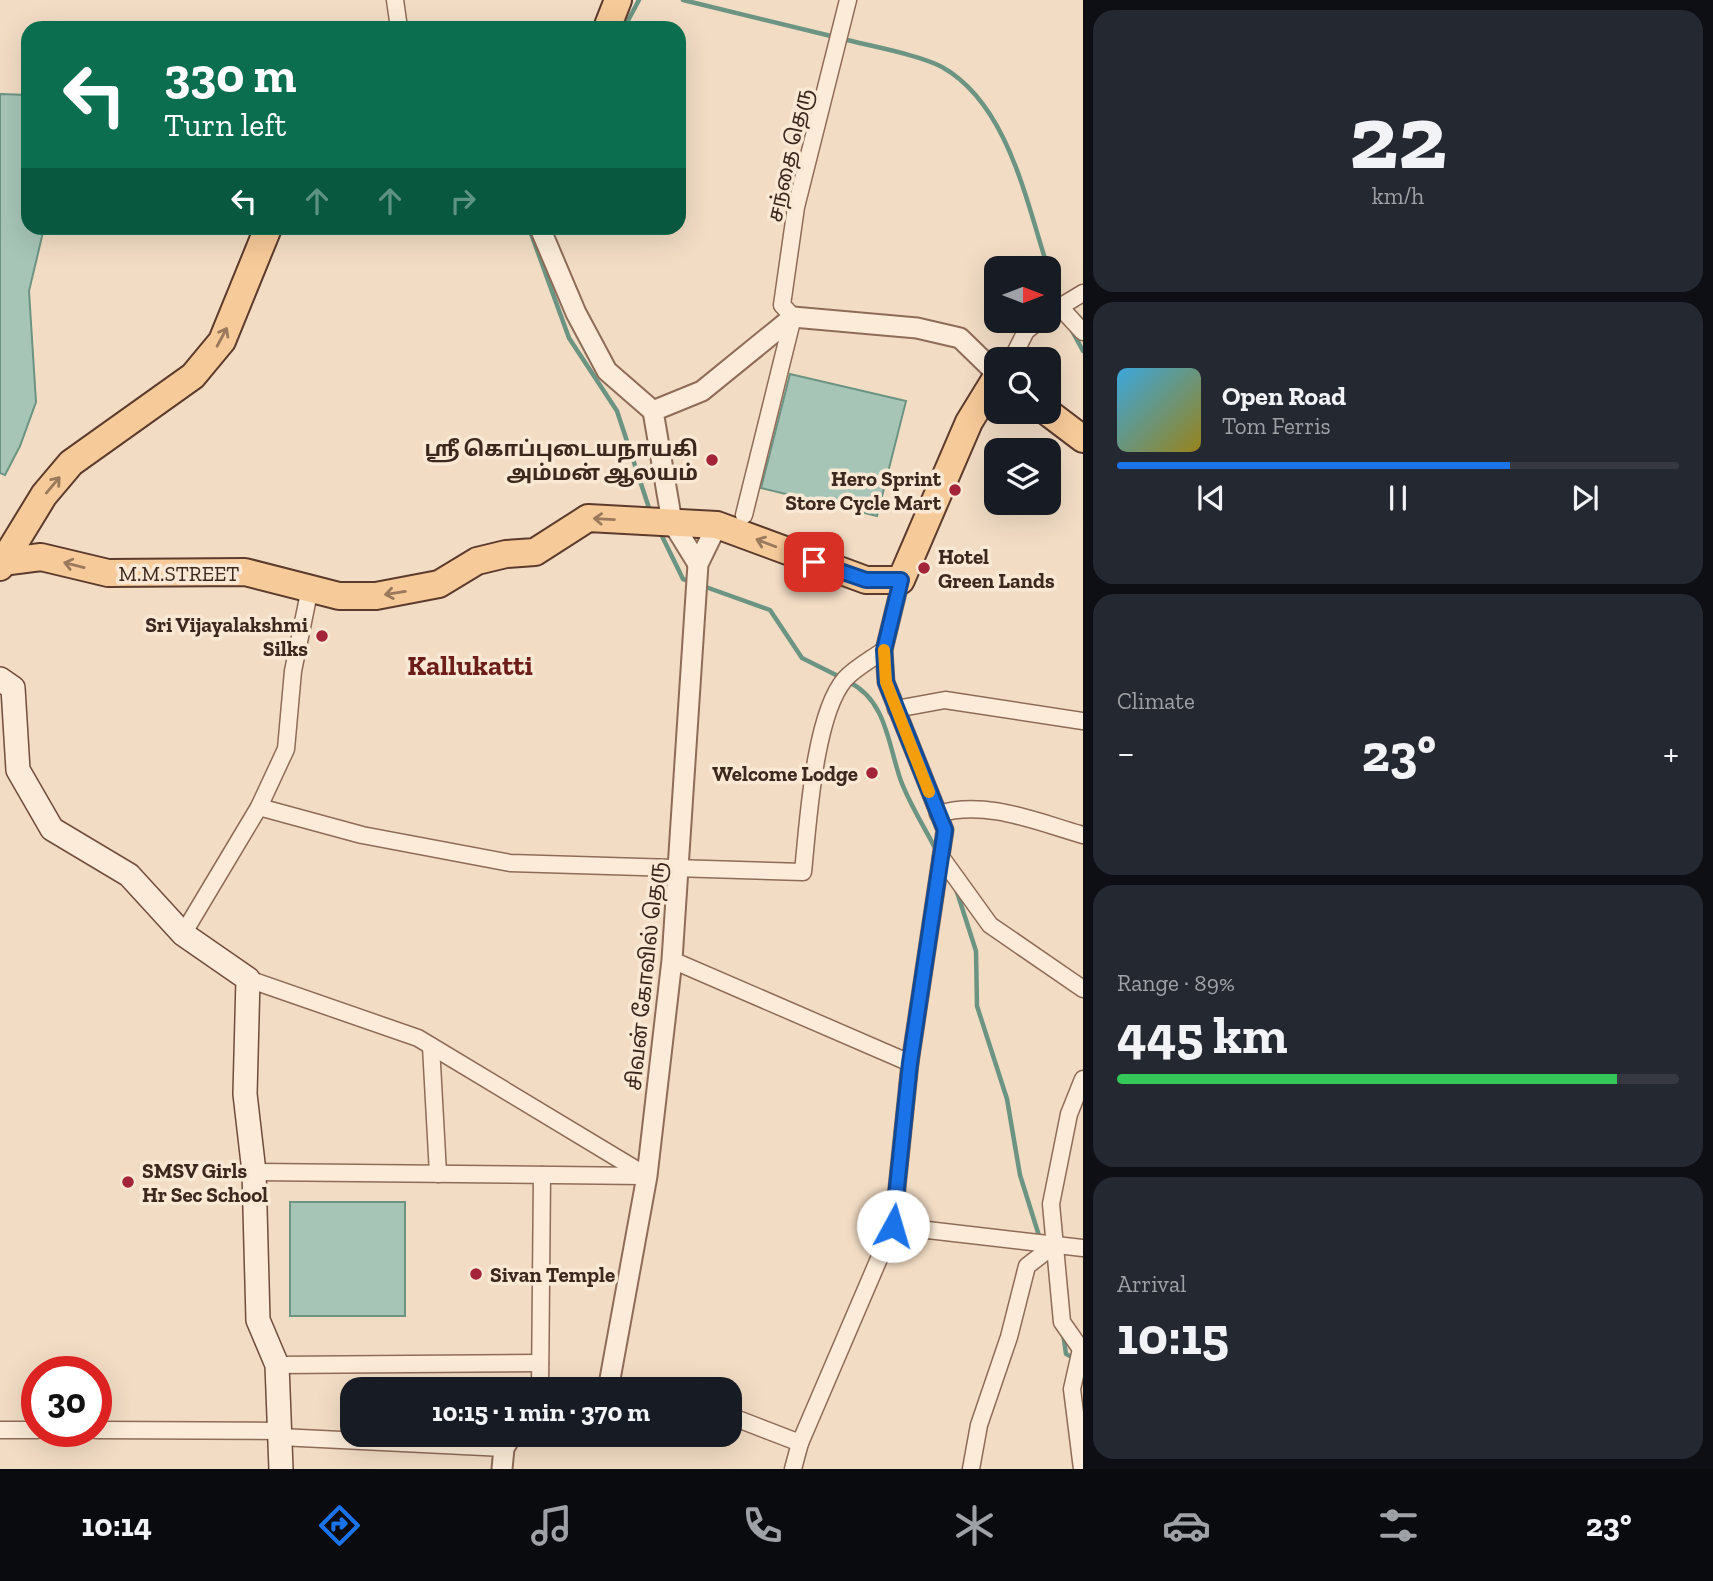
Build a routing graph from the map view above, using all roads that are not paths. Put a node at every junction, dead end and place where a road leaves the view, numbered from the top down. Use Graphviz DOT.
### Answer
graph roads {
  1 [pos="395,0"];
  2 [pos="618,0"];
  3 [pos="848,0"];
  4 [pos="398,21"];
  5 [pos="610,21"];
  6 [pos="265,235"];
  7 [pos="543,235"];
  8 [pos="1083,293"];
  9 [pos="1061,307"];
  10 [pos="1061,316"];
  11 [pos="793,317"];
  12 [pos="1083,332"];
  13 [pos="984,363"];
  14 [pos="984,396"];
  15 [pos="653,411"];
  16 [pos="1061,422"];
  17 [pos="1083,439"];
  18 [pos="744,516"];
  19 [pos="672,522"];
  20 [pos="717,525"];
  21 [pos="698,564"];
  22 [pos="1,565"];
  23 [pos="901,580"];
  24 [pos="310,588"];
  25 [pos="884,650"];
  26 [pos="0,679"];
  27 [pos="896,709"];
  28 [pos="1083,721"];
  29 [pos="259,807"];
  30 [pos="938,814"];
  31 [pos="1083,835"];
  32 [pos="941,856"];
  33 [pos="679,870"];
  34 [pos="183,934"];
  35 [pos="672,960"];
  36 [pos="248,979"];
  37 [pos="1083,989"];
  38 [pos="431,1046"];
  39 [pos="910,1063"];
  40 [pos="1083,1079"];
  41 [pos="254,1172"];
  42 [pos="438,1174"];
  43 [pos="542,1175"];
  44 [pos="647,1176"];
  45 [pos="893,1226"];
  46 [pos="1053,1246"];
  47 [pos="1083,1248"];
  48 [pos="1082,1351"];
  49 [pos="540,1363"];
  50 [pos="277,1365"];
  51 [pos="540,1377"];
  52 [pos="610,1377"];
  53 [pos="742,1421"];
  54 [pos="0,1430"];
  55 [pos="21,1430"];
  56 [pos="112,1430"];
  57 [pos="279,1434"];
  58 [pos="340,1436"];
  59 [pos="800,1443"];
  60 [pos="507,1447"];
  61 [pos="281,1469"];
  62 [pos="502,1469"];
  63 [pos="793,1469"];
  64 [pos="971,1469"];
  65 [pos="1082,1469"];
  1 -- 4 [label="street"];
  2 -- 5 [label="main road"];
  3 -- 11 [label="street, சந்தை தெரு"];
  22 -- 6 [label="main road, one-way"];
  7 -- 15 [label="street"];
  8 -- 9 [label="street"];
  10 -- 12 [label="street"];
  11 -- 13 [label="street"];
  11 -- 15 [label="street"];
  11 -- 18 [label="street"];
  14 -- 23 [label="main road"];
  15 -- 19 [label="street"];
  16 -- 17 [label="main road"];
  19 -- 20 [label="main road, M.M.STREET"];
  19 -- 21 [label="street"];
  19 -- 24 [label="main road, M.M.STREET, one-way"];
  20 -- 21 [label="street"];
  23 -- 20 [label="main road, M.M.STREET, one-way"];
  21 -- 33 [label="street, சிவன் கோவில் தெரு"];
  24 -- 22 [label="main road, M.M.STREET, one-way"];
  23 -- 25 [label="street"];
  24 -- 29 [label="street"];
  25 -- 27 [label="street"];
  25 -- 33 [label="street"];
  26 -- 34 [label="main road"];
  27 -- 28 [label="street"];
  27 -- 30 [label="street"];
  29 -- 33 [label="street"];
  29 -- 34 [label="street"];
  30 -- 31 [label="street"];
  30 -- 32 [label="street"];
  32 -- 37 [label="street"];
  32 -- 39 [label="street"];
  33 -- 35 [label="street, சிவன் கோவில் தெரு"];
  34 -- 36 [label="main road"];
  35 -- 39 [label="street"];
  35 -- 44 [label="street, சிவன் கோவில் தெரு"];
  36 -- 38 [label="street"];
  36 -- 41 [label="main road"];
  38 -- 42 [label="street"];
  38 -- 44 [label="street"];
  39 -- 45 [label="street"];
  40 -- 46 [label="street"];
  41 -- 42 [label="street"];
  41 -- 50 [label="main road"];
  42 -- 43 [label="street"];
  43 -- 44 [label="street"];
  43 -- 49 [label="street"];
  44 -- 52 [label="street, சிவன் கோவில் தெரு"];
  45 -- 46 [label="street"];
  45 -- 59 [label="street"];
  46 -- 47 [label="street"];
  46 -- 48 [label="street"];
  46 -- 64 [label="street"];
  48 -- 65 [label="street"];
  49 -- 50 [label="street"];
  49 -- 51 [label="street"];
  50 -- 57 [label="main road"];
  53 -- 59 [label="street"];
  54 -- 55 [label="street"];
  56 -- 57 [label="street"];
  57 -- 58 [label="street"];
  57 -- 61 [label="main road"];
  59 -- 63 [label="street"];
  60 -- 62 [label="street"];
}
